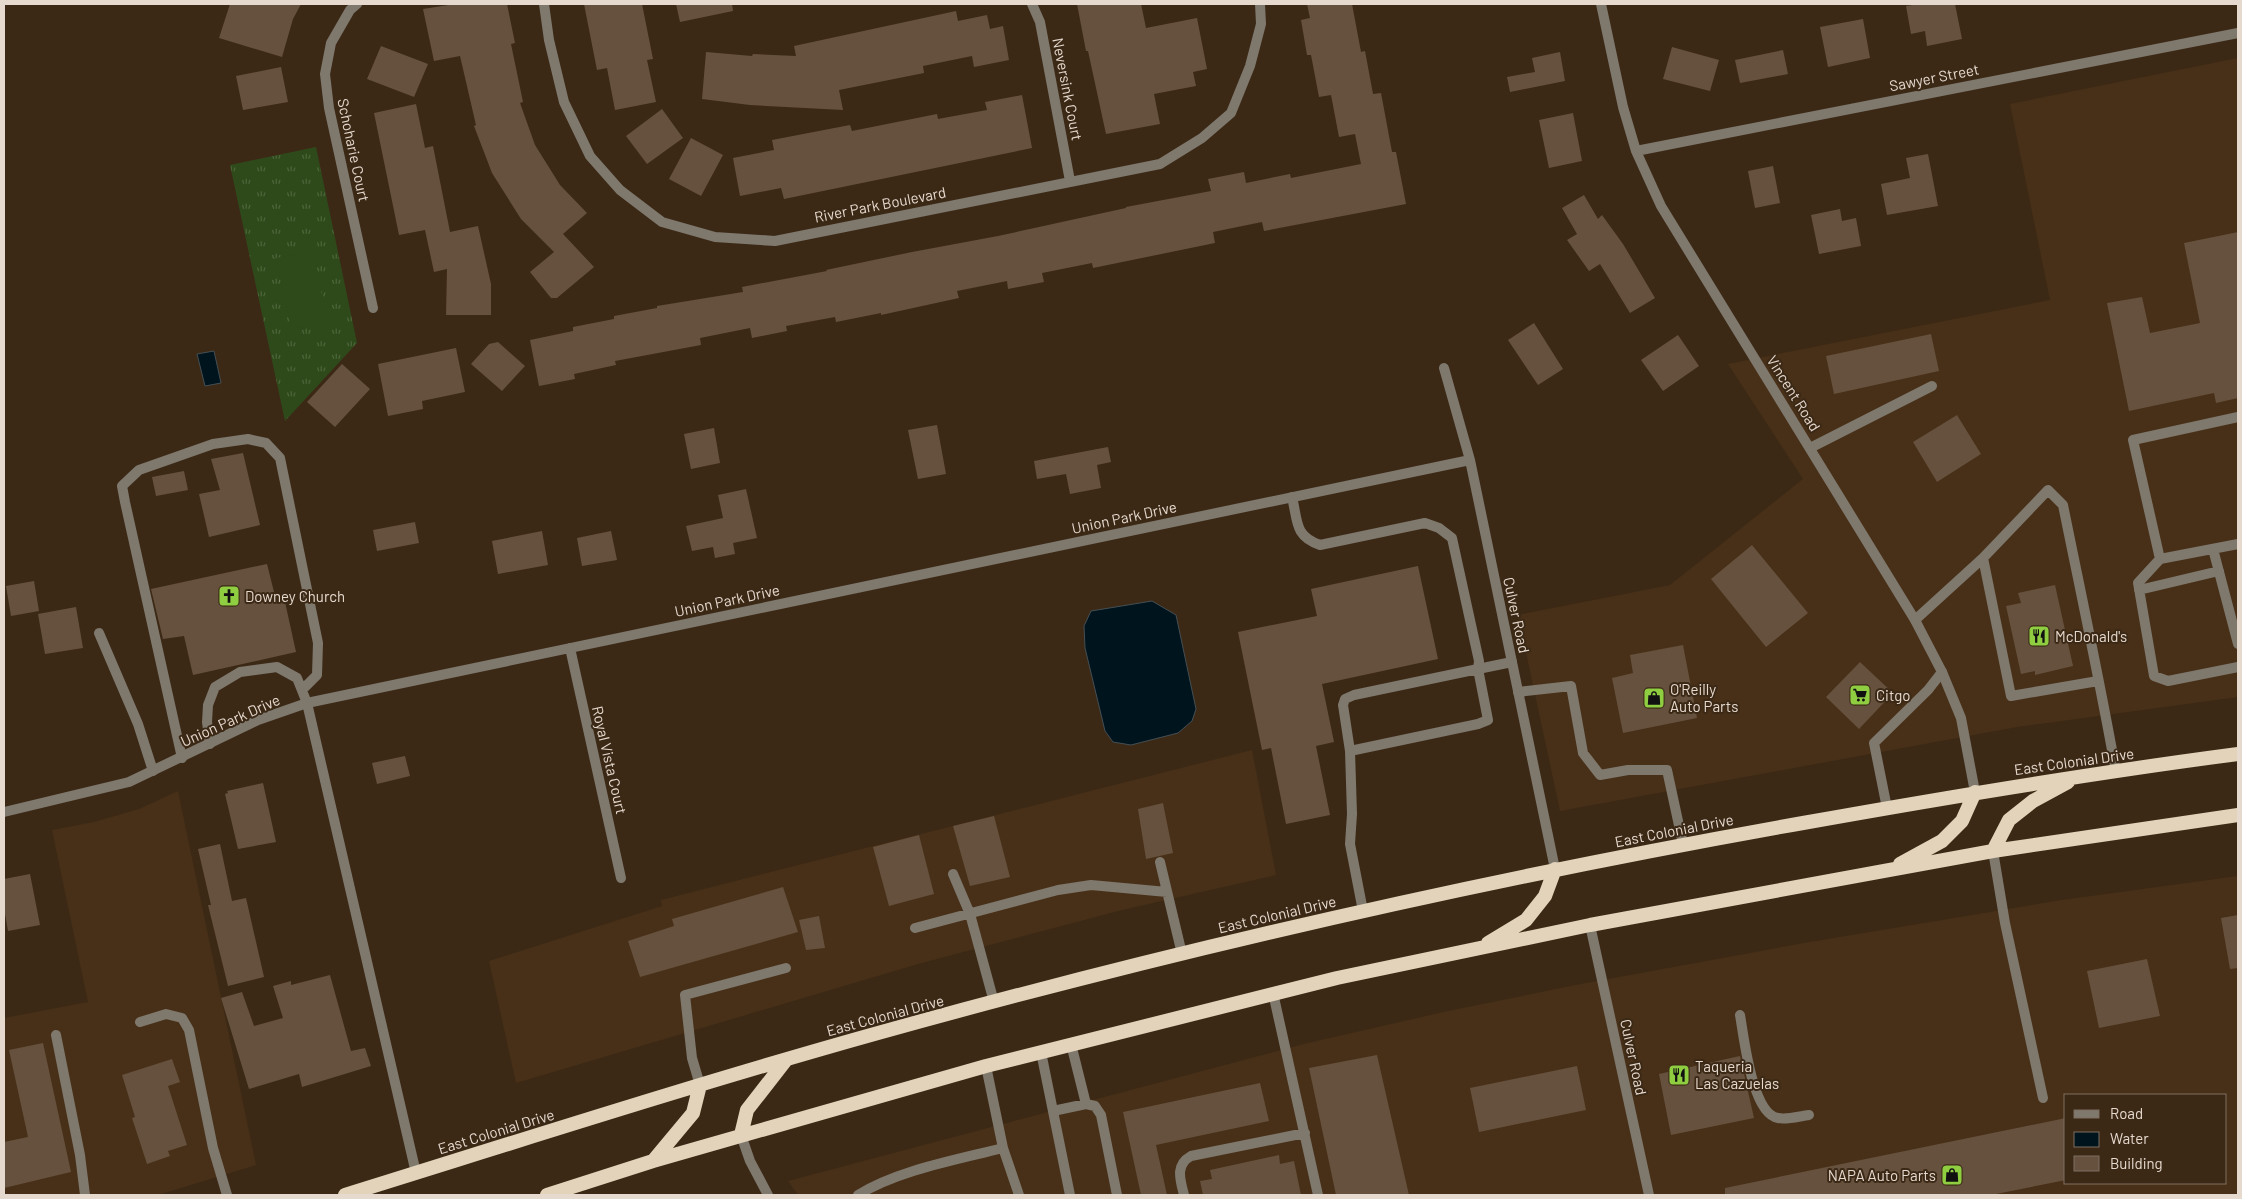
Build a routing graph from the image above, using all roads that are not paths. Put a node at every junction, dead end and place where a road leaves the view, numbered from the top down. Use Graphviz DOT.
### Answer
graph roads {
  1 [pos="357,4"];
  2 [pos="544,4"];
  3 [pos="1032,4"];
  4 [pos="1260,4"];
  5 [pos="1601,4"];
  6 [pos="2238,33"];
  7 [pos="1636,151"];
  8 [pos="1070,181"];
  9 [pos="373,308"];
  10 [pos="1444,368"];
  11 [pos="1932,386"];
  12 [pos="2238,417"];
  13 [pos="1810,448"];
  14 [pos="1470,460"];
  15 [pos="1292,497"];
  16 [pos="2238,544"];
  17 [pos="2213,549"];
  18 [pos="1982,558"];
  19 [pos="2160,559"];
  20 [pos="2219,571"];
  21 [pos="2139,590"];
  22 [pos="1915,620"];
  23 [pos="99,633"];
  24 [pos="2238,644"];
  25 [pos="570,648"];
  26 [pos="1512,662"];
  27 [pos="2238,667"];
  28 [pos="1478,669"];
  29 [pos="1942,672"];
  30 [pos="2098,681"];
  31 [pos="302,690"];
  32 [pos="1518,692"];
  33 [pos="307,703"];
  34 [pos="210,744"];
  35 [pos="1350,751"];
  36 [pos="2238,754"];
  37 [pos="182,758"];
  38 [pos="153,771"];
  39 [pos="2116,772"];
  40 [pos="2077,777"];
  41 [pos="1975,792"];
  42 [pos="1887,808"];
  43 [pos="4,812"];
  44 [pos="2238,815"];
  45 [pos="1684,844"];
  46 [pos="1993,851"];
  47 [pos="1160,862"];
  48 [pos="1555,869"];
  49 [pos="1888,870"];
  50 [pos="953,874"];
  51 [pos="621,878"];
  52 [pos="1167,892"];
  53 [pos="1363,911"];
  54 [pos="970,914"];
  55 [pos="1590,925"];
  56 [pos="915,928"];
  57 [pos="1479,948"];
  58 [pos="1182,954"];
  59 [pos="786,968"];
  60 [pos="1273,993"];
  61 [pos="994,1002"];
  62 [pos="1740,1015"];
  63 [pos="140,1022"];
  64 [pos="56,1035"];
  65 [pos="1071,1044"];
  66 [pos="1041,1052"];
  67 [pos="786,1060"];
  68 [pos="986,1066"];
  69 [pos="700,1085"];
  70 [pos="2042,1098"];
  71 [pos="1086,1104"];
  72 [pos="1053,1111"];
  73 [pos="1809,1115"];
  74 [pos="1305,1133"];
  75 [pos="741,1136"];
  76 [pos="1003,1148"];
  77 [pos="653,1161"];
  78 [pos="416,1173"];
  79 [pos="82,1195"];
  80 [pos="227,1195"];
  81 [pos="345,1195"];
  82 [pos="547,1195"];
  83 [pos="768,1195"];
  84 [pos="858,1195"];
  85 [pos="1019,1195"];
  86 [pos="1070,1195"];
  87 [pos="1117,1195"];
  88 [pos="1184,1195"];
  89 [pos="1318,1195"];
  90 [pos="1649,1195"];
  1 -- 9 [label="street, Schoharie Court"];
  2 -- 8 [label="street, River Park Boulevard"];
  3 -- 8 [label="street, Neversink Court"];
  4 -- 8 [label="street, River Park Boulevard"];
  5 -- 7 [label="street, Vincent Road"];
  6 -- 7 [label="street, Sawyer Street"];
  7 -- 13 [label="street, Vincent Road"];
  10 -- 14 [label="street, Culver Road"];
  11 -- 13 [label="street"];
  12 -- 19 [label="street"];
  13 -- 22 [label="street, Vincent Road"];
  14 -- 15 [label="street, Union Park Drive"];
  14 -- 26 [label="street, Culver Road"];
  15 -- 25 [label="street, Union Park Drive"];
  15 -- 28 [label="street"];
  16 -- 17 [label="street"];
  17 -- 19 [label="street"];
  17 -- 20 [label="street"];
  18 -- 22 [label="street"];
  18 -- 30 [label="street"];
  18 -- 30 [label="street"];
  19 -- 21 [label="street"];
  20 -- 21 [label="street"];
  20 -- 24 [label="street"];
  21 -- 27 [label="street"];
  22 -- 29 [label="street, Vincent Road"];
  23 -- 38 [label="street"];
  25 -- 33 [label="street, Union Park Drive"];
  25 -- 51 [label="street, Royal Vista Court"];
  26 -- 28 [label="street"];
  26 -- 32 [label="street, Culver Road"];
  28 -- 35 [label="street"];
  28 -- 35 [label="street"];
  29 -- 41 [label="street, Vincent Road"];
  29 -- 42 [label="street"];
  30 -- 39 [label="street"];
  31 -- 33 [label="street"];
  31 -- 34 [label="street"];
  31 -- 37 [label="street"];
  32 -- 45 [label="street"];
  32 -- 48 [label="street, Culver Road"];
  33 -- 34 [label="street, Union Park Drive"];
  33 -- 78 [label="street"];
  34 -- 37 [label="street, Union Park Drive"];
  35 -- 53 [label="street"];
  36 -- 39 [label="highway, East Colonial Drive"];
  37 -- 38 [label="street, Union Park Drive"];
  38 -- 43 [label="street, Union Park Drive"];
  39 -- 40 [label="highway, East Colonial Drive"];
  40 -- 41 [label="highway, East Colonial Drive"];
  40 -- 46 [label="highway"];
  41 -- 42 [label="highway, East Colonial Drive"];
  41 -- 49 [label="highway"];
  42 -- 45 [label="highway, East Colonial Drive"];
  44 -- 46 [label="highway"];
  45 -- 48 [label="highway, East Colonial Drive"];
  46 -- 49 [label="highway"];
  46 -- 70 [label="street"];
  47 -- 52 [label="street"];
  48 -- 53 [label="highway, East Colonial Drive"];
  48 -- 57 [label="highway"];
  49 -- 55 [label="highway"];
  50 -- 54 [label="street"];
  52 -- 54 [label="street"];
  52 -- 58 [label="street"];
  53 -- 58 [label="highway, East Colonial Drive"];
  54 -- 56 [label="street"];
  54 -- 61 [label="street"];
  55 -- 57 [label="highway"];
  55 -- 90 [label="street, Culver Road"];
  57 -- 60 [label="highway"];
  58 -- 61 [label="highway, East Colonial Drive"];
  59 -- 69 [label="street"];
  60 -- 65 [label="highway"];
  60 -- 74 [label="street"];
  61 -- 67 [label="highway, East Colonial Drive"];
  62 -- 73 [label="street"];
  63 -- 80 [label="street"];
  64 -- 79 [label="street"];
  65 -- 66 [label="highway"];
  65 -- 71 [label="street"];
  66 -- 68 [label="highway"];
  66 -- 72 [label="street"];
  67 -- 69 [label="highway, East Colonial Drive"];
  67 -- 75 [label="highway"];
  68 -- 75 [label="highway"];
  68 -- 76 [label="street"];
  69 -- 77 [label="highway"];
  69 -- 78 [label="highway, East Colonial Drive"];
  71 -- 72 [label="street"];
  71 -- 87 [label="street"];
  72 -- 86 [label="street"];
  74 -- 88 [label="street"];
  74 -- 89 [label="street"];
  75 -- 77 [label="highway"];
  75 -- 83 [label="street"];
  76 -- 84 [label="street"];
  76 -- 85 [label="street"];
  77 -- 82 [label="highway"];
  78 -- 81 [label="highway, East Colonial Drive"];
}
